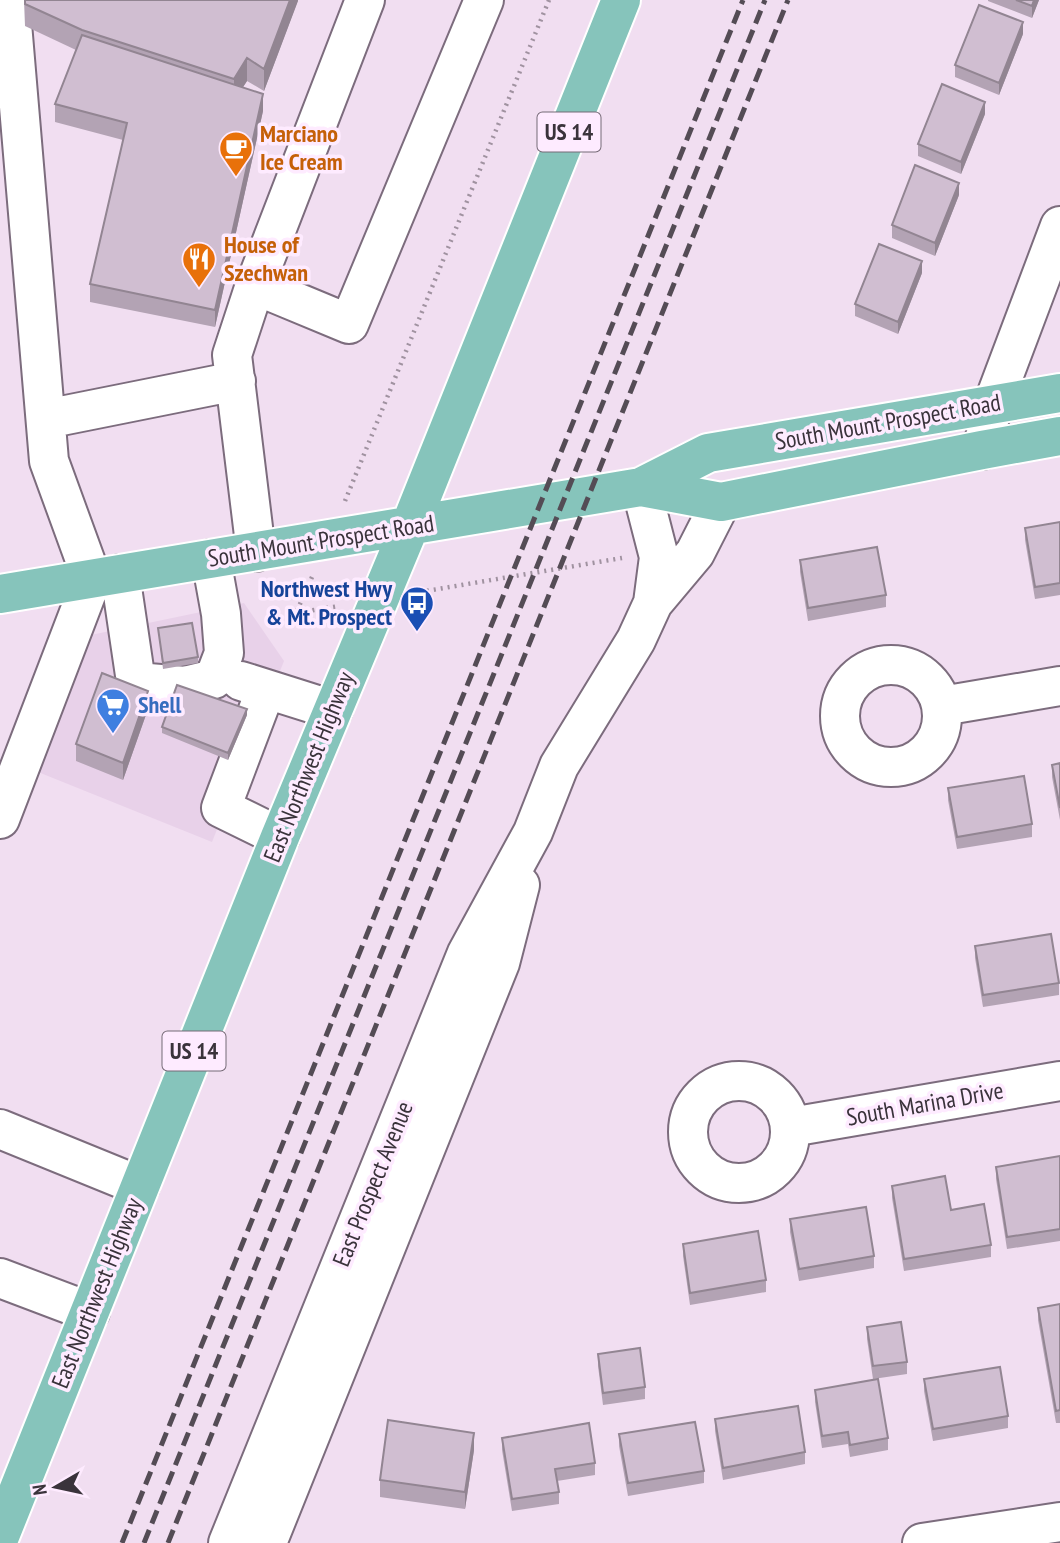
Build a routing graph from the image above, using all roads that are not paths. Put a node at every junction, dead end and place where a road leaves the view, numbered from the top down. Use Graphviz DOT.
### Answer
graph roads {
  1 [pos="10,0"];
  2 [pos="365,0"];
  3 [pos="484,0"];
  4 [pos="621,0"];
  5 [pos="1060,226"];
  6 [pos="254,285"];
  7 [pos="236,382"];
  8 [pos="1060,393"];
  9 [pos="993,404"];
  10 [pos="46,419"];
  11 [pos="1060,436"];
  12 [pos="982,450"];
  13 [pos="641,487"];
  14 [pos="721,502"];
  15 [pos="410,526"];
  16 [pos="256,552"];
  17 [pos="211,559"];
  18 [pos="106,577"];
  19 [pos="0,594"];
  20 [pos="653,603"];
  21 [pos="216,673"];
  22 [pos="1060,686"];
  23 [pos="266,689"];
  24 [pos="942,706"];
  25 [pos="333,710"];
  26 [pos="0,819"];
  27 [pos="533,832"];
  28 [pos="280,837"];
  29 [pos="1060,1081"];
  30 [pos="791,1127"];
  31 [pos="0,1129"];
  32 [pos="140,1186"];
  33 [pos="0,1279"];
  34 [pos="90,1312"];
  35 [pos="1060,1522"];
  36 [pos="0,1536"];
  37 [pos="228,1543"];
  38 [pos="267,1543"];
  39 [pos="922,1543"];
  1 -- 10 [label="street"];
  2 -- 6 [label="street"];
  3 -- 6 [label="street"];
  4 -- 15 [label="main road, East Northwest Highway / US 14"];
  5 -- 9 [label="street"];
  6 -- 7 [label="street"];
  7 -- 10 [label="street"];
  7 -- 16 [label="street"];
  8 -- 9 [label="main road, South Mount Prospect Road"];
  9 -- 12 [label="street"];
  9 -- 13 [label="main road, South Mount Prospect Road"];
  10 -- 18 [label="street"];
  11 -- 12 [label="main road, South Mount Prospect Road"];
  12 -- 14 [label="main road, South Mount Prospect Road"];
  13 -- 14 [label="main road, South Mount Prospect Road"];
  13 -- 15 [label="main road, South Mount Prospect Road"];
  13 -- 20 [label="street, East Prospect Avenue"];
  14 -- 20 [label="street"];
  15 -- 16 [label="main road, South Mount Prospect Road"];
  15 -- 25 [label="main road, East Northwest Highway / US 14"];
  16 -- 17 [label="main road, South Mount Prospect Road"];
  17 -- 18 [label="main road, South Mount Prospect Road"];
  17 -- 21 [label="street"];
  18 -- 19 [label="main road, South Mount Prospect Road"];
  18 -- 21 [label="street"];
  18 -- 26 [label="street"];
  20 -- 27 [label="street, East Prospect Avenue"];
  21 -- 23 [label="street"];
  22 -- 24 [label="street"];
  23 -- 25 [label="street"];
  23 -- 28 [label="street"];
  25 -- 28 [label="main road, East Northwest Highway / US 14"];
  27 -- 37 [label="street, East Prospect Avenue"];
  27 -- 38 [label="street, East Prospect Avenue"];
  28 -- 32 [label="main road, East Northwest Highway / US 14"];
  29 -- 30 [label="street, South Marina Drive"];
  31 -- 32 [label="street"];
  32 -- 34 [label="main road, East Northwest Highway / US 14"];
  33 -- 34 [label="street"];
  34 -- 36 [label="main road, East Northwest Highway / US 14"];
  35 -- 39 [label="street"];
}
